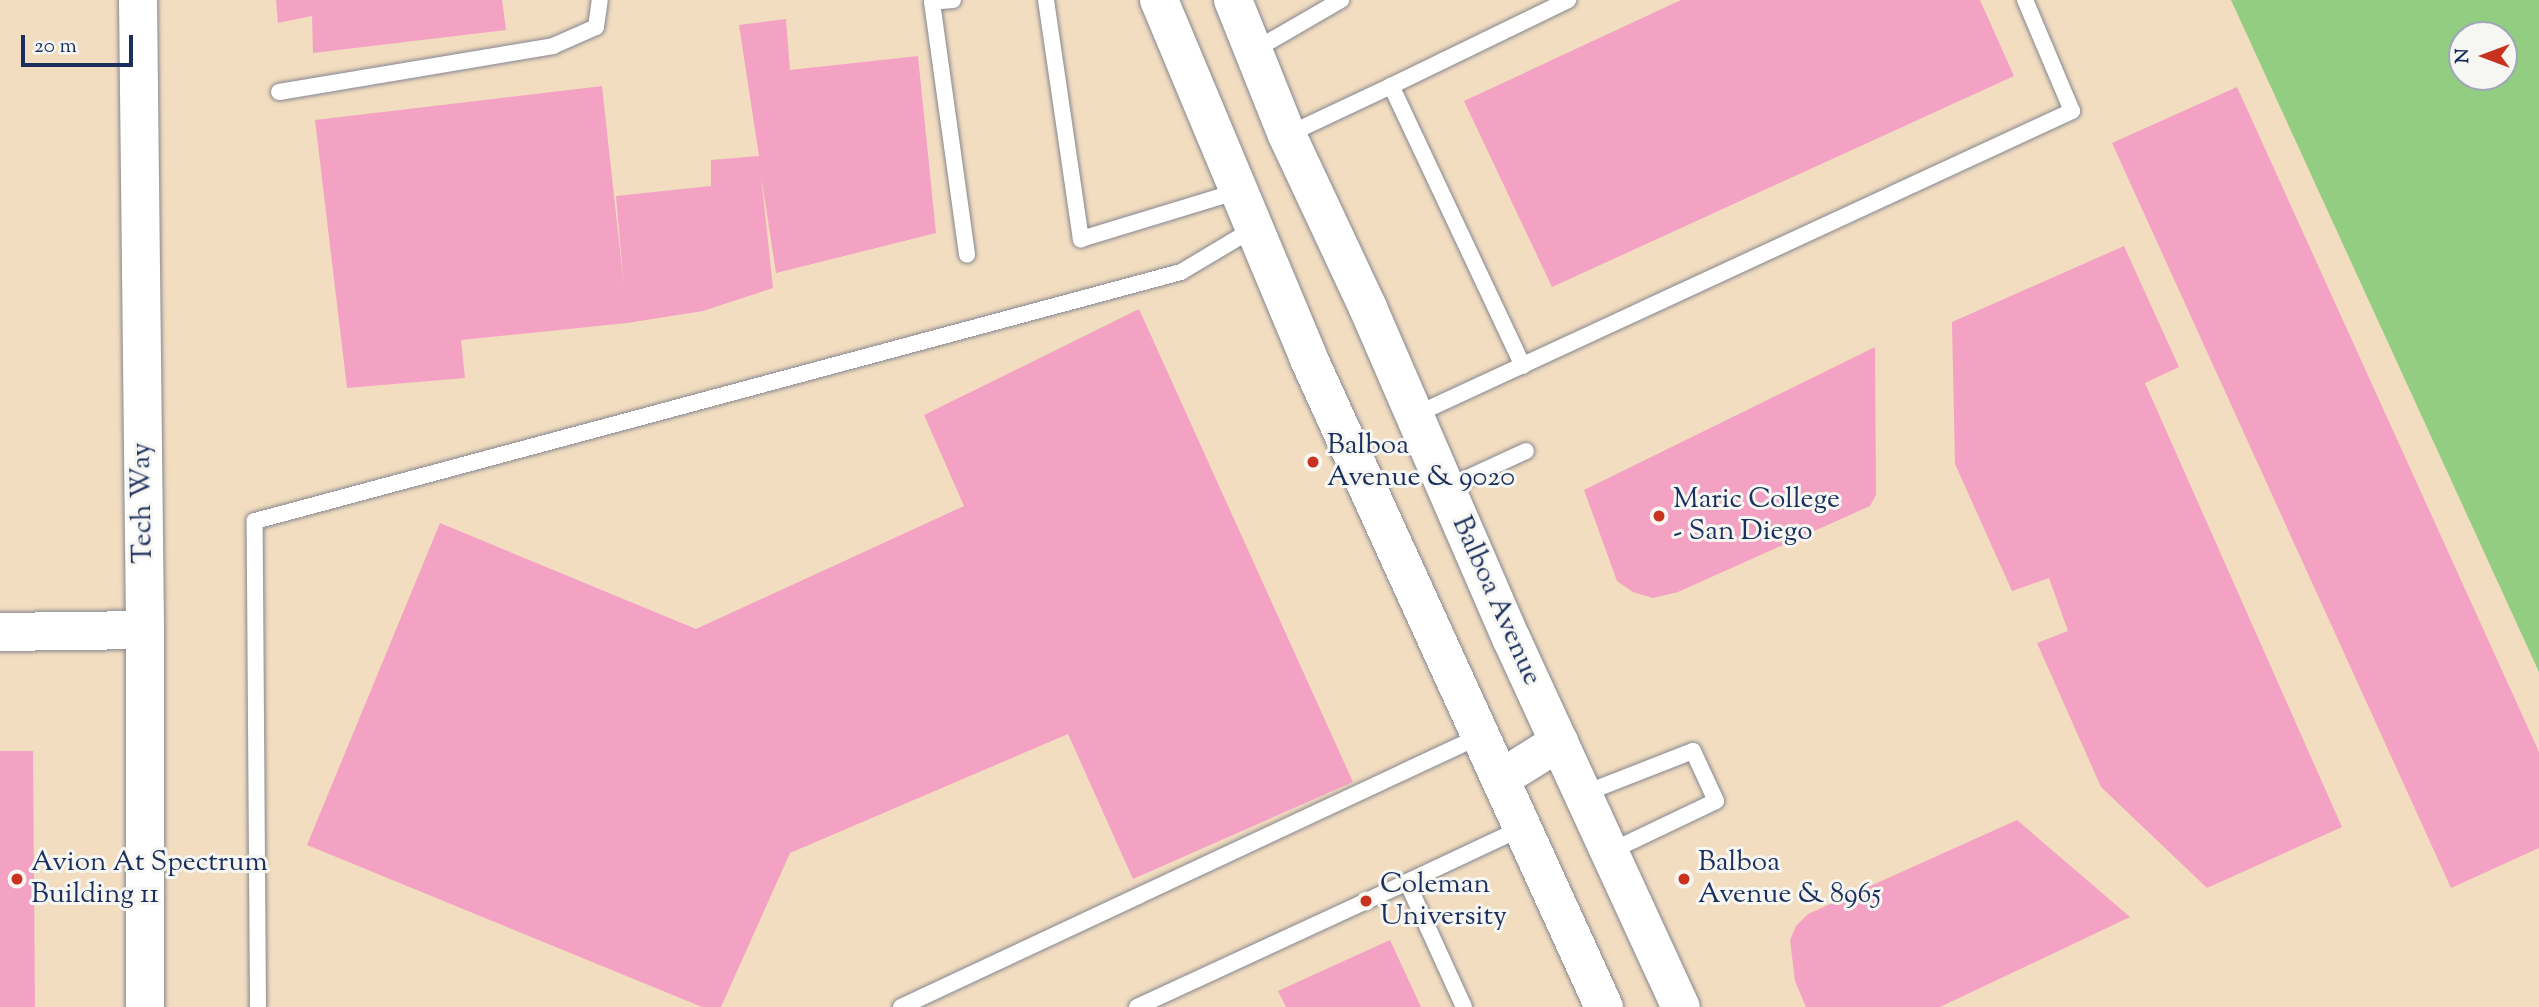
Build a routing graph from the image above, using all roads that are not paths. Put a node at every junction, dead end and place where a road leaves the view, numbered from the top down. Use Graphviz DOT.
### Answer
graph roads {
  1 [pos="138,0"];
  2 [pos="600,0"];
  3 [pos="953,0"];
  4 [pos="1046,0"];
  5 [pos="1159,0"];
  6 [pos="1233,0"];
  7 [pos="1341,0"];
  8 [pos="1568,0"];
  9 [pos="2025,0"];
  10 [pos="1253,51"];
  11 [pos="1391,86"];
  12 [pos="279,92"];
  13 [pos="1287,135"];
  14 [pos="1239,191"];
  15 [pos="1253,229"];
  16 [pos="967,255"];
  17 [pos="1523,366"];
  18 [pos="1415,415"];
  19 [pos="1526,451"];
  20 [pos="1446,488"];
  21 [pos="145,630"];
  22 [pos="0,632"];
  23 [pos="1480,736"];
  24 [pos="1559,742"];
  25 [pos="1500,779"];
  26 [pos="1583,794"];
  27 [pos="1522,828"];
  28 [pos="1609,852"];
  29 [pos="1407,882"];
  30 [pos="145,1007"];
  31 [pos="258,1007"];
  32 [pos="901,1007"];
  33 [pos="1137,1007"];
  34 [pos="1464,1007"];
  35 [pos="1604,1007"];
  36 [pos="1681,1007"];
  1 -- 21 [label="main road, Tech Way"];
  2 -- 12 [label="lane"];
  3 -- 16 [label="lane"];
  4 -- 14 [label="lane"];
  5 -- 14 [label="main road"];
  6 -- 10 [label="main road, Balboa Avenue"];
  7 -- 10 [label="lane"];
  8 -- 11 [label="lane"];
  9 -- 17 [label="lane"];
  10 -- 13 [label="main road, Balboa Avenue"];
  11 -- 13 [label="lane"];
  11 -- 17 [label="lane"];
  13 -- 18 [label="main road, Balboa Avenue"];
  14 -- 15 [label="main road"];
  15 -- 23 [label="main road"];
  15 -- 31 [label="lane"];
  17 -- 18 [label="lane"];
  18 -- 20 [label="main road, Balboa Avenue"];
  19 -- 20 [label="lane"];
  20 -- 24 [label="main road, Balboa Avenue"];
  21 -- 22 [label="main road"];
  21 -- 30 [label="main road, Tech Way"];
  23 -- 25 [label="main road"];
  23 -- 32 [label="lane"];
  24 -- 25 [label="main road"];
  24 -- 26 [label="main road, Balboa Avenue"];
  25 -- 27 [label="main road"];
  26 -- 28 [label="main road, Balboa Avenue"];
  26 -- 28 [label="lane"];
  27 -- 29 [label="lane"];
  27 -- 35 [label="main road"];
  28 -- 36 [label="main road, Balboa Avenue"];
  29 -- 33 [label="lane"];
  29 -- 34 [label="lane"];
}
